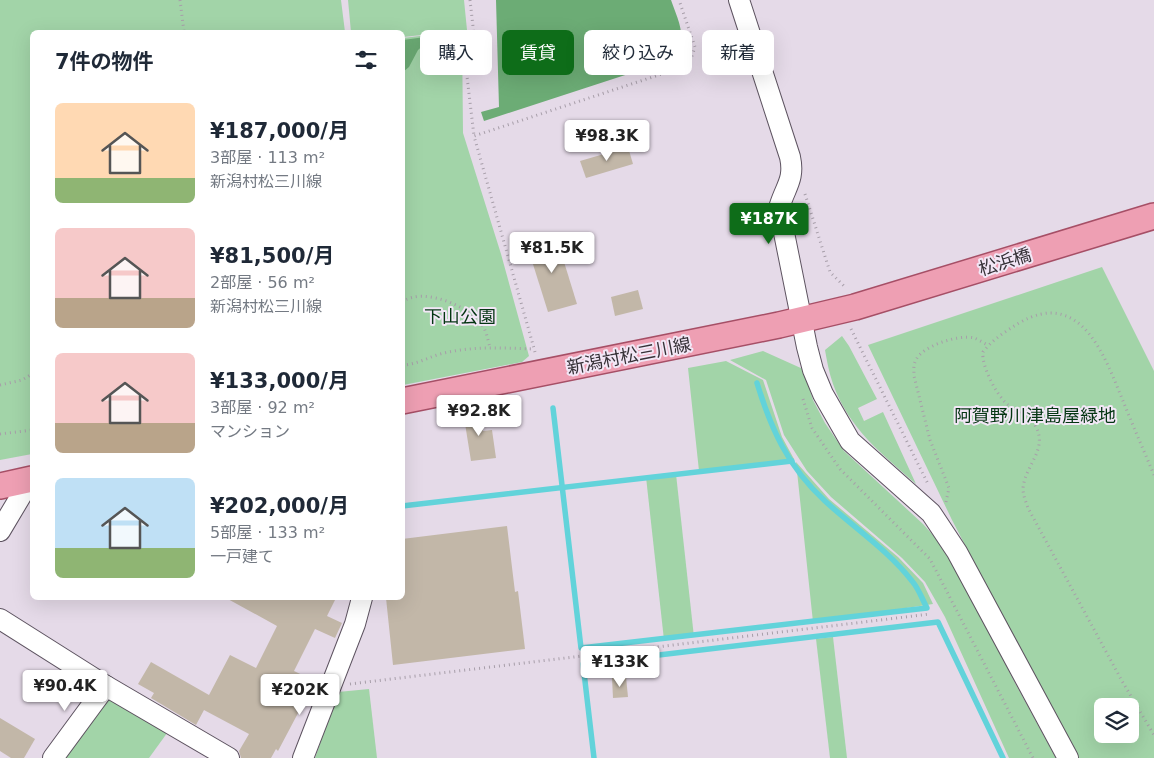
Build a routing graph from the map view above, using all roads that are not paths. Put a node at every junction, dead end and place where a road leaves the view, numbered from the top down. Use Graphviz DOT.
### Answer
graph roads {
  1 [pos="739,0"];
  2 [pos="1154,216"];
  3 [pos="851,307"];
  4 [pos="802,320"];
  5 [pos="405,400"];
  6 [pos="30,479"];
  7 [pos="30,482"];
  8 [pos="0,486"];
  9 [pos="0,532"];
  10 [pos="361,600"];
  11 [pos="0,618"];
  12 [pos="106,686"];
  13 [pos="53,758"];
  14 [pos="229,758"];
  15 [pos="302,758"];
  16 [pos="1068,758"];
  1 -- 4 [label="street"];
  2 -- 3 [label="main road, 松浜橋"];
  3 -- 4 [label="main road, 新潟村松三川線"];
  4 -- 5 [label="main road, 新潟村松三川線"];
  4 -- 16 [label="street"];
  6 -- 8 [label="main road"];
  7 -- 9 [label="street"];
  10 -- 15 [label="street"];
  11 -- 12 [label="street"];
  12 -- 13 [label="street"];
  12 -- 14 [label="street"];
}
